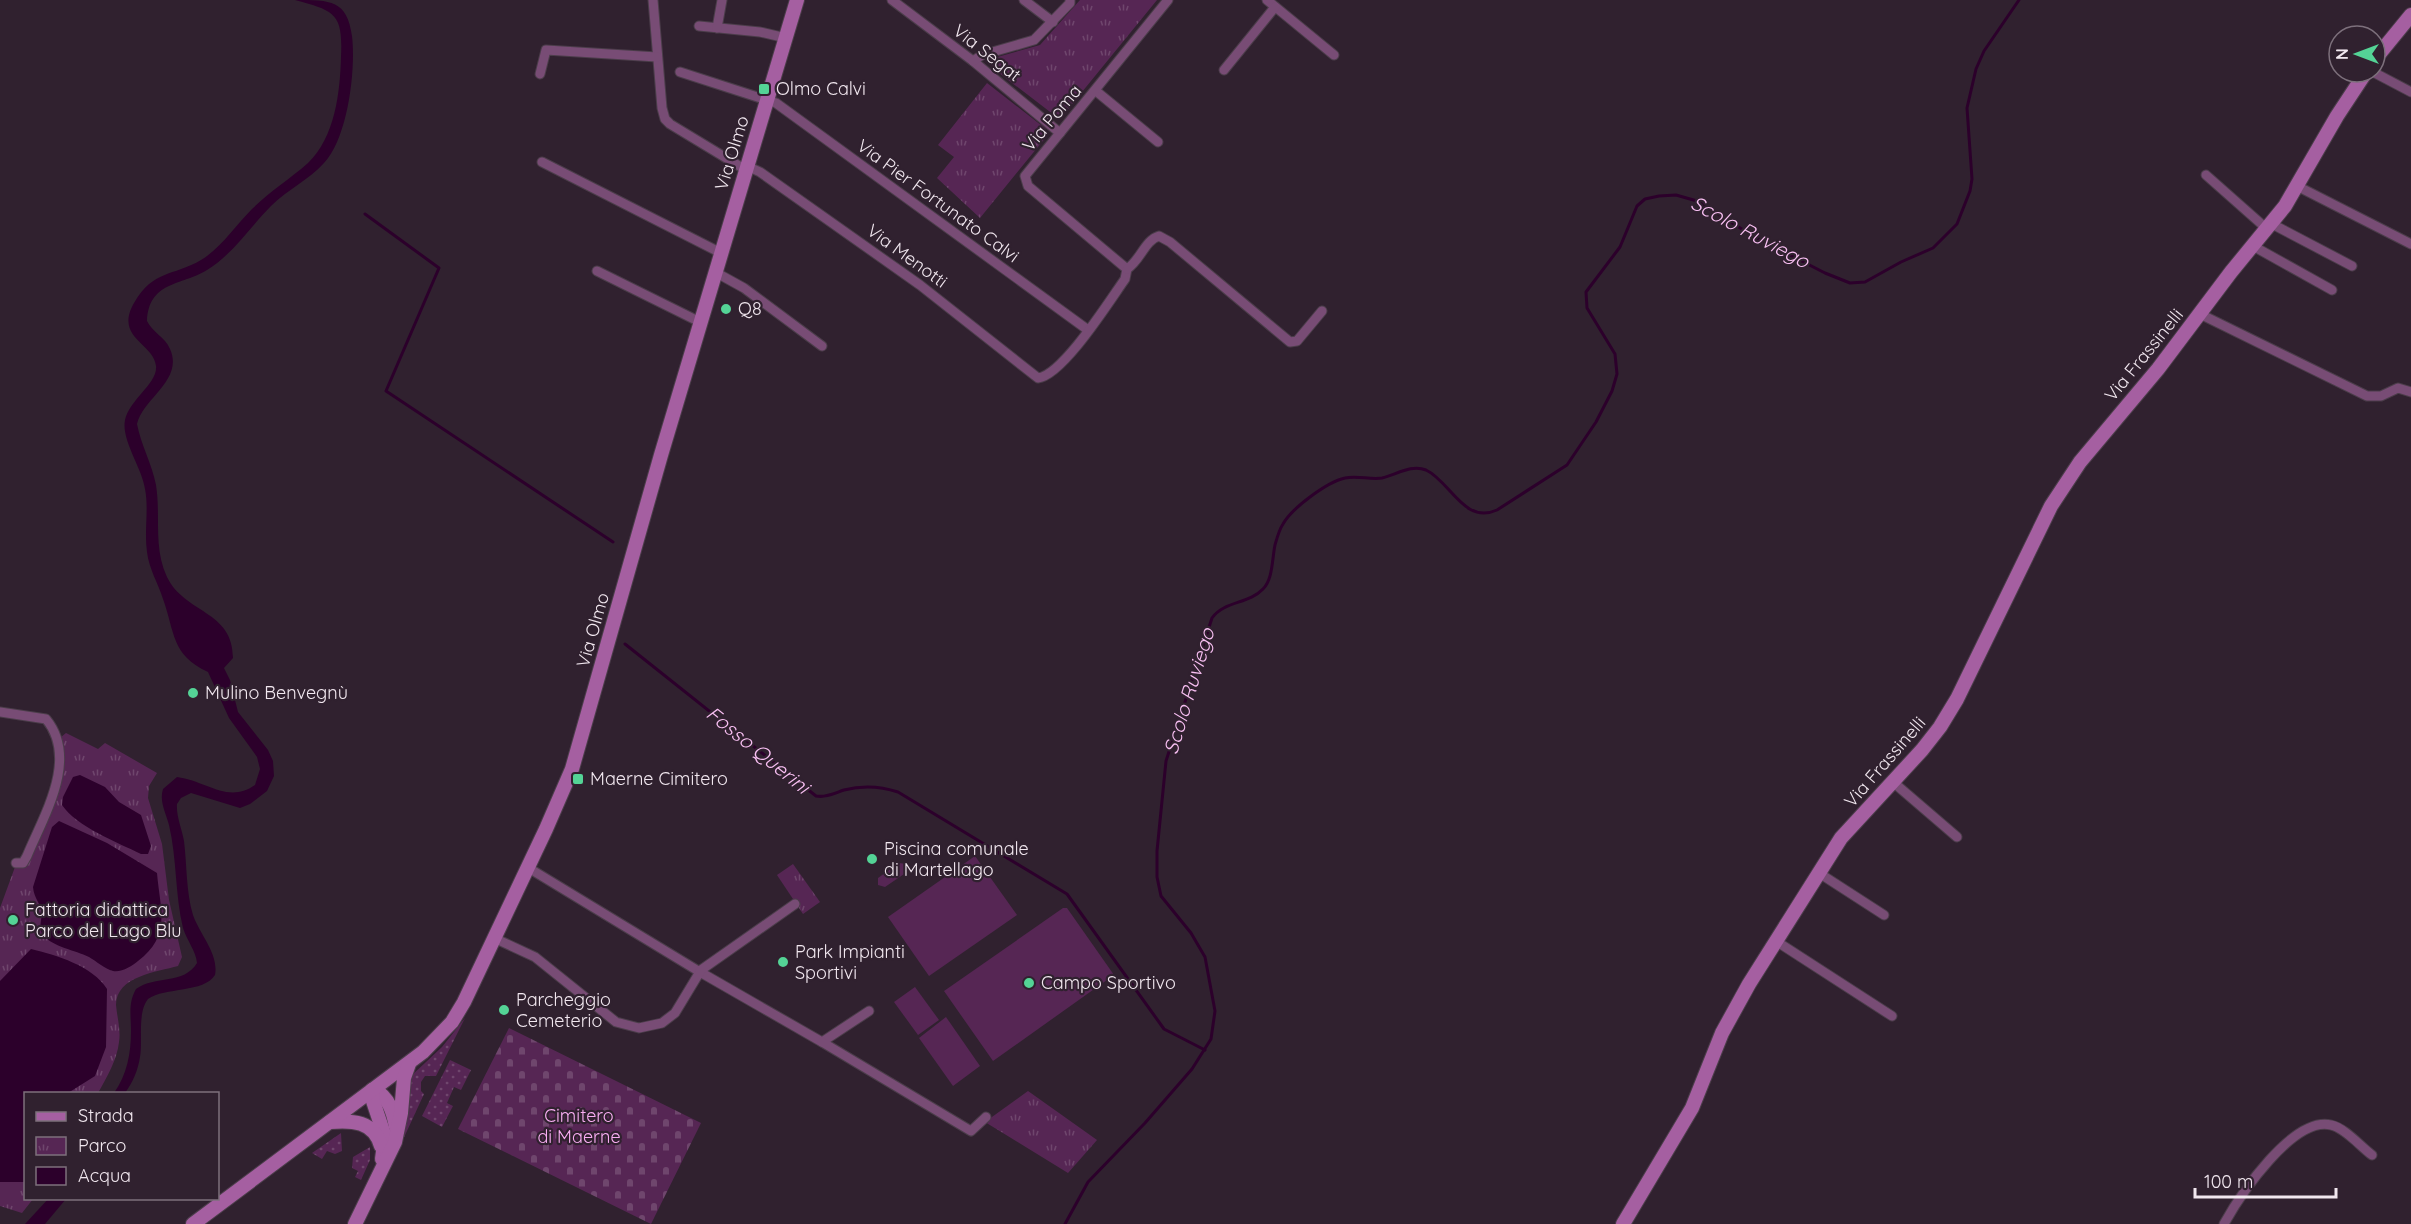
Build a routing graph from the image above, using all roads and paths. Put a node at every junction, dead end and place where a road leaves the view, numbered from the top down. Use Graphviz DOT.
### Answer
graph roads {
  1 [pos="653,0"];
  2 [pos="722,0"];
  3 [pos="797,0"];
  4 [pos="892,0"];
  5 [pos="1024,0"];
  6 [pos="1070,0"];
  7 [pos="1168,0"];
  8 [pos="1267,0"];
  9 [pos="1275,7"];
  10 [pos="2411,15"];
  11 [pos="1053,22"];
  12 [pos="699,26"];
  13 [pos="717,27"];
  14 [pos="786,38"];
  15 [pos="2387,44"];
  16 [pos="1334,55"];
  17 [pos="657,57"];
  18 [pos="973,62"];
  19 [pos="1224,70"];
  20 [pos="680,72"];
  21 [pos="540,74"];
  22 [pos="2387,79"];
  23 [pos="2358,84"];
  24 [pos="1096,91"];
  25 [pos="2411,92"];
  26 [pos="767,99"];
  27 [pos="1060,133"];
  28 [pos="1158,142"];
  29 [pos="542,162"];
  30 [pos="747,168"];
  31 [pos="2206,175"];
  32 [pos="2297,186"];
  33 [pos="2269,227"];
  34 [pos="2411,244"];
  35 [pos="2253,246"];
  36 [pos="721,253"];
  37 [pos="2352,266"];
  38 [pos="1127,269"];
  39 [pos="597,271"];
  40 [pos="715,272"];
  41 [pos="2332,290"];
  42 [pos="1322,311"];
  43 [pos="2200,314"];
  44 [pos="700,322"];
  45 [pos="1088,330"];
  46 [pos="822,346"];
  47 [pos="2411,392"];
  48 [pos="0,712"];
  49 [pos="1893,782"];
  50 [pos="1957,837"];
  51 [pos="16,863"];
  52 [pos="528,867"];
  53 [pos="1819,873"];
  54 [pos="795,904"];
  55 [pos="1884,915"];
  56 [pos="494,938"];
  57 [pos="1776,941"];
  58 [pos="700,972"];
  59 [pos="869,1011"];
  60 [pos="1892,1016"];
  61 [pos="822,1042"];
  62 [pos="409,1064"];
  63 [pos="373,1090"];
  64 [pos="986,1117"];
  65 [pos="330,1122"];
  66 [pos="398,1132"];
  67 [pos="383,1155"];
  68 [pos="2372,1155"];
  69 [pos="381,1170"];
  70 [pos="193,1224"];
  71 [pos="355,1224"];
  72 [pos="1623,1224"];
  73 [pos="2224,1224"];
  1 -- 17 [label="street"];
  2 -- 13 [label="street"];
  3 -- 14 [label="street, Via Olmo"];
  4 -- 18 [label="street, Via Segat"];
  5 -- 11 [label="street"];
  6 -- 11 [label="street"];
  7 -- 24 [label="street, Via Poma"];
  8 -- 9 [label="street"];
  9 -- 16 [label="street"];
  9 -- 19 [label="street"];
  10 -- 15 [label="street"];
  11 -- 18 [label="street"];
  12 -- 13 [label="street"];
  13 -- 14 [label="street"];
  14 -- 26 [label="street, Via Olmo"];
  17 -- 21 [label="street"];
  17 -- 30 [label="street, Via Menotti"];
  18 -- 27 [label="street, Via Segat"];
  20 -- 26 [label="street, Via Olmo"];
  22 -- 25 [label="street"];
  23 -- 32 [label="street, Via Frassinelli"];
  24 -- 27 [label="street, Via Poma"];
  24 -- 28 [label="street"];
  26 -- 30 [label="street, Via Olmo"];
  26 -- 45 [label="street, Via Pier Fortunato Calvi"];
  27 -- 38 [label="street, Via Poma"];
  29 -- 36 [label="street"];
  30 -- 36 [label="street, Via Olmo"];
  30 -- 45 [label="street, Via Menotti"];
  31 -- 33 [label="street"];
  32 -- 33 [label="street, Via Frassinelli"];
  32 -- 34 [label="street"];
  33 -- 35 [label="street, Via Frassinelli"];
  33 -- 37 [label="street"];
  35 -- 41 [label="street"];
  35 -- 43 [label="street, Via Frassinelli"];
  36 -- 40 [label="street, Via Olmo"];
  38 -- 42 [label="street"];
  38 -- 45 [label="street"];
  39 -- 44 [label="street"];
  40 -- 44 [label="street, Via Olmo"];
  40 -- 46 [label="street"];
  43 -- 47 [label="street"];
  43 -- 49 [label="street, Via Frassinelli"];
  44 -- 52 [label="street, Via Olmo"];
  48 -- 51 [label="street"];
  49 -- 50 [label="street"];
  49 -- 53 [label="street, Via Frassinelli"];
  52 -- 56 [label="street, Via Olmo"];
  52 -- 58 [label="street"];
  53 -- 55 [label="street"];
  53 -- 57 [label="street, Via Frassinelli"];
  54 -- 58 [label="street"];
  56 -- 58 [label="street"];
  56 -- 62 [label="street, Via Olmo"];
  57 -- 60 [label="street"];
  57 -- 72 [label="street, Via Frassinelli"];
  58 -- 61 [label="street"];
  59 -- 61 [label="street"];
  61 -- 64 [label="street"];
  62 -- 63 [label="street, Via Olmo"];
  62 -- 66 [label="street"];
  63 -- 65 [label="street, Via Olmo"];
  63 -- 66 [label="street"];
  63 -- 67 [label="street"];
  65 -- 67 [label="street"];
  65 -- 70 [label="street, Via Olmo"];
  66 -- 69 [label="street"];
  67 -- 69 [label="street"];
  68 -- 73 [label="street"];
  69 -- 71 [label="street"];
}
